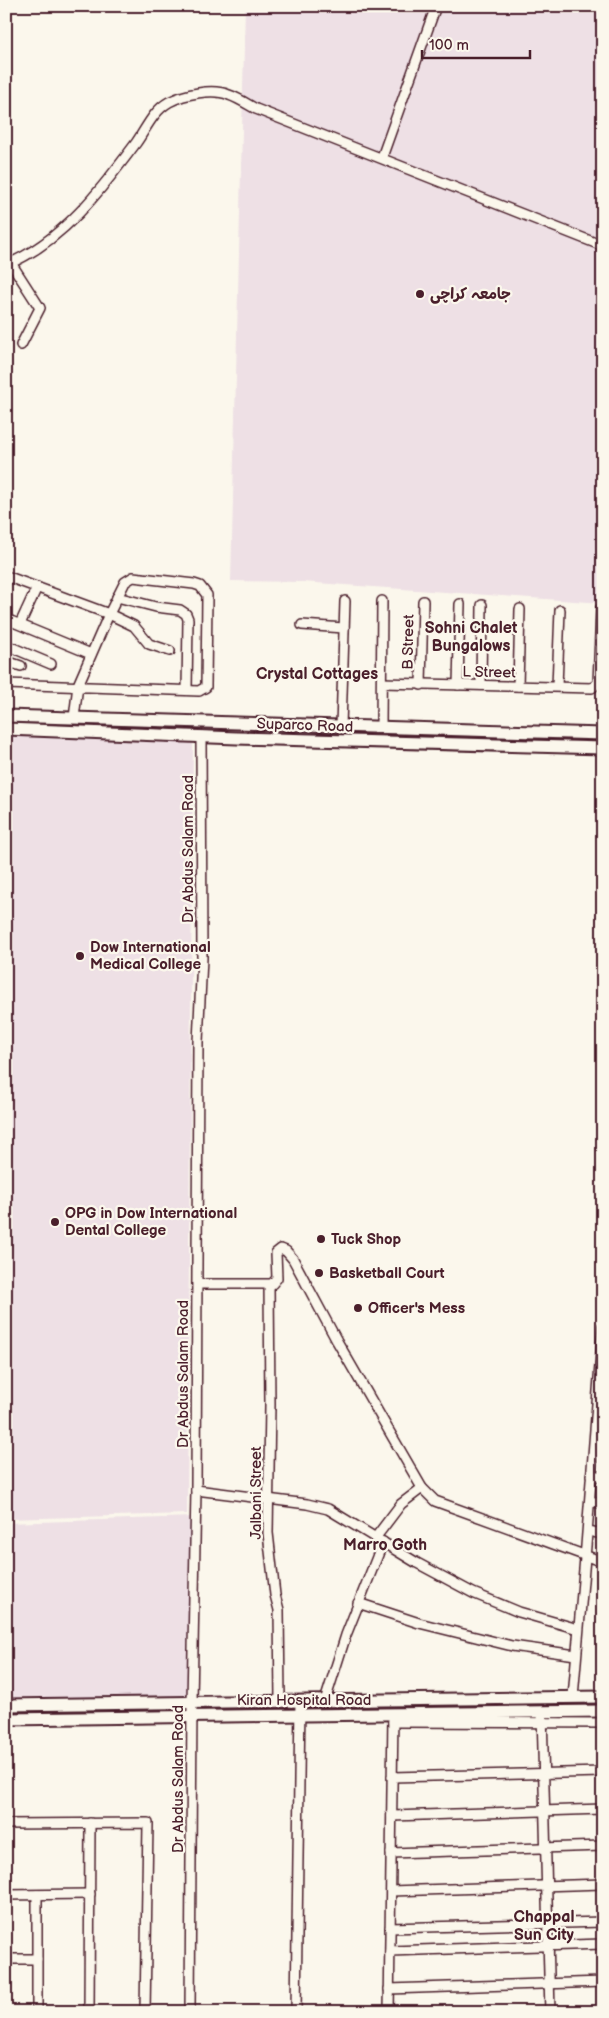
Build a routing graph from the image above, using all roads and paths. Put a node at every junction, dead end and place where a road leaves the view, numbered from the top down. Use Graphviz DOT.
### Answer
graph roads {
  1 [pos="436,6"];
  2 [pos="382,157"];
  3 [pos="603,246"];
  4 [pos="9,264"];
  5 [pos="21,345"];
  6 [pos="6,576"];
  7 [pos="36,586"];
  8 [pos="117,597"];
  9 [pos="345,601"];
  10 [pos="382,601"];
  11 [pos="423,601"];
  12 [pos="460,604"];
  13 [pos="482,605"];
  14 [pos="520,608"];
  15 [pos="601,608"];
  16 [pos="560,610"];
  17 [pos="108,614"];
  18 [pos="6,619"];
  19 [pos="20,624"];
  20 [pos="302,625"];
  21 [pos="344,628"];
  22 [pos="6,645"];
  23 [pos="170,651"];
  24 [pos="92,654"];
  25 [pos="6,661"];
  26 [pos="50,664"];
  27 [pos="21,666"];
  28 [pos="382,683"];
  29 [pos="6,684"];
  30 [pos="421,684"];
  31 [pos="78,685"];
  32 [pos="458,685"];
  33 [pos="481,685"];
  34 [pos="518,686"];
  35 [pos="557,686"];
  36 [pos="186,690"];
  37 [pos="6,716"];
  38 [pos="74,718"];
  39 [pos="99,719"];
  40 [pos="341,726"];
  41 [pos="380,728"];
  42 [pos="6,729"];
  43 [pos="462,731"];
  44 [pos="99,732"];
  45 [pos="603,734"];
  46 [pos="201,736"];
  47 [pos="462,744"];
  48 [pos="603,748"];
  49 [pos="198,1284"];
  50 [pos="269,1284"];
  51 [pos="603,1326"];
  52 [pos="602,1349"];
  53 [pos="599,1418"];
  54 [pos="598,1446"];
  55 [pos="591,1475"];
  56 [pos="603,1477"];
  57 [pos="422,1488"];
  58 [pos="196,1490"];
  59 [pos="269,1499"];
  60 [pos="590,1501"];
  61 [pos="603,1504"];
  62 [pos="588,1530"];
  63 [pos="603,1534"];
  64 [pos="380,1540"];
  65 [pos="585,1557"];
  66 [pos="603,1562"];
  67 [pos="358,1603"];
  68 [pos="578,1629"];
  69 [pos="576,1655"];
  70 [pos="573,1697"];
  71 [pos="603,1697"];
  72 [pos="300,1701"];
  73 [pos="325,1701"];
  74 [pos="192,1702"];
  75 [pos="280,1702"];
  76 [pos="6,1705"];
  77 [pos="603,1711"];
  78 [pos="193,1715"];
  79 [pos="300,1716"];
  80 [pos="543,1718"];
  81 [pos="6,1719"];
  82 [pos="393,1719"];
  83 [pos="603,1722"];
  84 [pos="603,1772"];
  85 [pos="544,1773"];
  86 [pos="392,1777"];
  87 [pos="603,1809"];
  88 [pos="545,1811"];
  89 [pos="392,1816"];
  90 [pos="90,1823"];
  91 [pos="6,1824"];
  92 [pos="603,1846"];
  93 [pos="546,1848"];
  94 [pos="391,1853"];
  95 [pos="603,1884"];
  96 [pos="546,1886"];
  97 [pos="391,1891"];
  98 [pos="90,1894"];
  99 [pos="6,1895"];
  100 [pos="37,1895"];
  101 [pos="603,1922"];
  102 [pos="547,1923"];
  103 [pos="390,1928"];
  104 [pos="603,1944"];
  105 [pos="547,1946"];
  106 [pos="390,1952"];
  107 [pos="6,1959"];
  108 [pos="37,1959"];
  109 [pos="603,1982"];
  110 [pos="549,1983"];
  111 [pos="389,1989"];
  112 [pos="37,2012"];
  113 [pos="89,2012"];
  114 [pos="145,2012"];
  115 [pos="190,2012"];
  116 [pos="296,2012"];
  117 [pos="389,2012"];
  118 [pos="550,2012"];
  1 -- 2 [label="street"];
  2 -- 3 [label="street"];
  2 -- 4 [label="street"];
  4 -- 5 [label="street"];
  6 -- 7 [label="street"];
  7 -- 17 [label="street"];
  7 -- 19 [label="street"];
  8 -- 17 [label="street"];
  8 -- 36 [label="street"];
  8 -- 36 [label="street"];
  9 -- 21 [label="street"];
  10 -- 28 [label="street"];
  11 -- 30 [label="street, B Street"];
  12 -- 32 [label="street"];
  13 -- 33 [label="street"];
  14 -- 34 [label="street"];
  15 -- 35 [label="street, L Street"];
  16 -- 35 [label="street"];
  17 -- 23 [label="street"];
  17 -- 24 [label="street"];
  18 -- 19 [label="street"];
  19 -- 24 [label="street"];
  20 -- 21 [label="street"];
  21 -- 40 [label="street"];
  22 -- 26 [label="street"];
  24 -- 31 [label="street"];
  25 -- 27 [label="street"];
  28 -- 30 [label="street, L Street"];
  28 -- 41 [label="street"];
  29 -- 31 [label="street"];
  30 -- 32 [label="street, L Street"];
  31 -- 36 [label="street"];
  31 -- 38 [label="street"];
  32 -- 33 [label="street, L Street"];
  33 -- 34 [label="street, L Street"];
  34 -- 35 [label="street, L Street"];
  37 -- 38 [label="main road, Suparco Road"];
  38 -- 39 [label="main road, Suparco Road"];
  39 -- 40 [label="main road, Suparco Road"];
  39 -- 44 [label="main road"];
  40 -- 41 [label="main road, Suparco Road"];
  41 -- 43 [label="main road, Suparco Road"];
  42 -- 44 [label="main road, Suparco Road"];
  43 -- 45 [label="main road, Suparco Road"];
  43 -- 47 [label="main road"];
  44 -- 46 [label="main road, Suparco Road"];
  46 -- 47 [label="main road, Suparco Road"];
  46 -- 49 [label="street, Dr Abdus Salam Road"];
  47 -- 48 [label="main road, Suparco Road"];
  49 -- 50 [label="street"];
  49 -- 58 [label="street, Dr Abdus Salam Road"];
  50 -- 57 [label="street"];
  50 -- 59 [label="street, Jalbani Street"];
  51 -- 52 [label="street"];
  52 -- 53 [label="street"];
  53 -- 54 [label="street"];
  54 -- 55 [label="street"];
  55 -- 56 [label="street"];
  55 -- 60 [label="street"];
  57 -- 64 [label="street"];
  57 -- 65 [label="street"];
  58 -- 59 [label="street"];
  58 -- 74 [label="street, Dr Abdus Salam Road"];
  59 -- 64 [label="street"];
  59 -- 75 [label="street, Jalbani Street"];
  60 -- 61 [label="street"];
  60 -- 62 [label="street"];
  62 -- 63 [label="street"];
  62 -- 65 [label="street"];
  64 -- 67 [label="street"];
  64 -- 68 [label="street"];
  65 -- 66 [label="street"];
  65 -- 68 [label="street"];
  67 -- 69 [label="street"];
  67 -- 73 [label="street"];
  68 -- 69 [label="street"];
  69 -- 70 [label="street"];
  70 -- 71 [label="main road, Kiran Hospital Road"];
  70 -- 73 [label="main road, Kiran Hospital Road"];
  72 -- 73 [label="main road, Kiran Hospital Road"];
  72 -- 75 [label="main road, Kiran Hospital Road"];
  72 -- 79 [label="street"];
  74 -- 75 [label="main road, Kiran Hospital Road"];
  74 -- 76 [label="main road, Kiran Hospital Road"];
  74 -- 78 [label="street, Dr Abdus Salam Road"];
  77 -- 80 [label="main road, Kiran Hospital Road"];
  78 -- 79 [label="main road, Kiran Hospital Road"];
  78 -- 81 [label="main road, Kiran Hospital Road"];
  78 -- 115 [label="street, Dr Abdus Salam Road"];
  79 -- 82 [label="main road, Kiran Hospital Road"];
  79 -- 116 [label="street"];
  80 -- 82 [label="main road, Kiran Hospital Road"];
  80 -- 83 [label="street"];
  80 -- 85 [label="street"];
  82 -- 86 [label="street"];
  84 -- 85 [label="street"];
  85 -- 86 [label="street"];
  85 -- 88 [label="street"];
  86 -- 89 [label="street"];
  87 -- 88 [label="street"];
  88 -- 89 [label="street"];
  88 -- 93 [label="street"];
  89 -- 94 [label="street"];
  90 -- 91 [label="street"];
  90 -- 98 [label="street"];
  90 -- 114 [label="street"];
  92 -- 93 [label="street"];
  93 -- 94 [label="street"];
  93 -- 96 [label="street"];
  94 -- 97 [label="street"];
  95 -- 96 [label="street"];
  96 -- 97 [label="street"];
  96 -- 102 [label="street"];
  97 -- 103 [label="street"];
  98 -- 100 [label="street"];
  98 -- 113 [label="street"];
  99 -- 100 [label="street"];
  100 -- 108 [label="street"];
  101 -- 102 [label="street"];
  102 -- 103 [label="street"];
  102 -- 105 [label="street"];
  103 -- 106 [label="street"];
  104 -- 105 [label="street"];
  105 -- 106 [label="street"];
  105 -- 110 [label="street"];
  106 -- 111 [label="street"];
  107 -- 108 [label="street"];
  108 -- 112 [label="street"];
  109 -- 110 [label="street"];
  110 -- 111 [label="street"];
  110 -- 118 [label="street"];
  111 -- 117 [label="street"];
}
